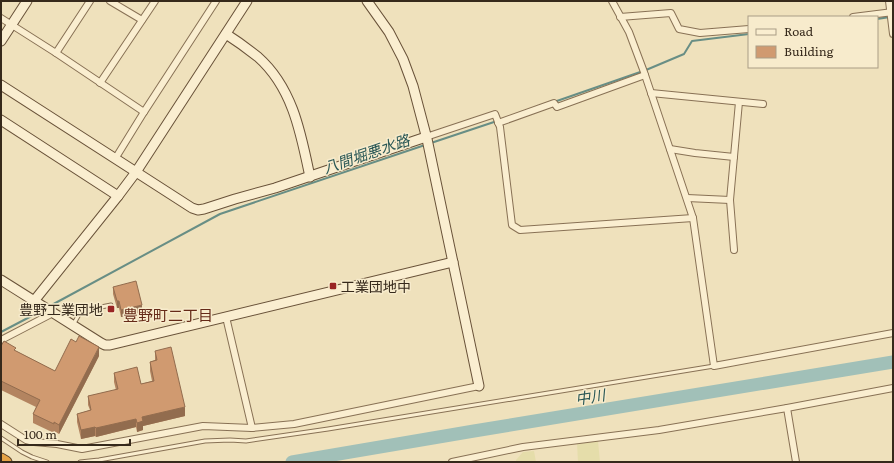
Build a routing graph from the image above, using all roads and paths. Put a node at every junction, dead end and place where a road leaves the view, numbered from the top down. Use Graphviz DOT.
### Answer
graph roads {
  1 [pos="27,1"];
  2 [pos="90,1"];
  3 [pos="110,1"];
  4 [pos="154,1"];
  5 [pos="216,1"];
  6 [pos="247,1"];
  7 [pos="367,1"];
  8 [pos="612,1"];
  9 [pos="889,1"];
  10 [pos="891,12"];
  11 [pos="860,16"];
  12 [pos="620,17"];
  13 [pos="1,18"];
  14 [pos="142,20"];
  15 [pos="11,25"];
  16 [pos="748,29"];
  17 [pos="226,34"];
  18 [pos="893,34"];
  19 [pos="1,41"];
  20 [pos="56,53"];
  21 [pos="644,71"];
  22 [pos="100,83"];
  23 [pos="1,85"];
  24 [pos="651,93"];
  25 [pos="739,102"];
  26 [pos="763,104"];
  27 [pos="144,112"];
  28 [pos="1,120"];
  29 [pos="498,123"];
  30 [pos="427,138"];
  31 [pos="670,149"];
  32 [pos="734,157"];
  33 [pos="115,159"];
  34 [pos="136,172"];
  35 [pos="310,176"];
  36 [pos="118,196"];
  37 [pos="686,198"];
  38 [pos="730,200"];
  39 [pos="693,218"];
  40 [pos="734,250"];
  41 [pos="453,262"];
  42 [pos="1,280"];
  43 [pos="37,303"];
  44 [pos="111,305"];
  45 [pos="51,312"];
  46 [pos="226,317"];
  47 [pos="72,325"];
  48 [pos="893,333"];
  49 [pos="1,340"];
  50 [pos="714,366"];
  51 [pos="480,386"];
  52 [pos="893,388"];
  53 [pos="787,408"];
  54 [pos="1,424"];
  55 [pos="252,428"];
  56 [pos="1,438"];
  57 [pos="1,459"];
  58 [pos="6,462"];
  59 [pos="47,462"];
  60 [pos="80,462"];
  61 [pos="452,462"];
  62 [pos="796,462"];
  1 -- 15 [label="street"];
  2 -- 20 [label="street"];
  3 -- 14 [label="street"];
  4 -- 14 [label="street"];
  5 -- 27 [label="street"];
  6 -- 17 [label="street"];
  7 -- 30 [label="street"];
  8 -- 12 [label="street"];
  9 -- 10 [label="street"];
  10 -- 11 [label="street"];
  10 -- 18 [label="street"];
  12 -- 16 [label="street"];
  12 -- 21 [label="street"];
  13 -- 15 [label="street"];
  14 -- 22 [label="street"];
  15 -- 19 [label="street"];
  15 -- 20 [label="street"];
  17 -- 34 [label="street"];
  17 -- 35 [label="street"];
  20 -- 22 [label="street"];
  21 -- 24 [label="street"];
  21 -- 29 [label="street"];
  22 -- 27 [label="street"];
  23 -- 33 [label="street"];
  24 -- 25 [label="street"];
  24 -- 31 [label="street"];
  25 -- 26 [label="street"];
  25 -- 32 [label="street"];
  27 -- 33 [label="street"];
  28 -- 36 [label="street"];
  29 -- 30 [label="street"];
  29 -- 39 [label="street"];
  30 -- 35 [label="street"];
  30 -- 41 [label="street"];
  31 -- 32 [label="street"];
  31 -- 37 [label="street"];
  32 -- 38 [label="street"];
  33 -- 34 [label="street"];
  34 -- 35 [label="street"];
  34 -- 36 [label="street"];
  36 -- 43 [label="street"];
  37 -- 38 [label="street"];
  37 -- 39 [label="street"];
  38 -- 40 [label="street"];
  39 -- 50 [label="street"];
  41 -- 46 [label="street"];
  41 -- 51 [label="street"];
  42 -- 43 [label="street"];
  43 -- 45 [label="street"];
  44 -- 47 [label="lane"];
  45 -- 47 [label="street"];
  45 -- 49 [label="street"];
  46 -- 47 [label="street"];
  46 -- 55 [label="street"];
  48 -- 50 [label="street"];
  50 -- 60 [label="lane"];
  51 -- 55 [label="street"];
  52 -- 53 [label="street"];
  53 -- 61 [label="street"];
  53 -- 62 [label="street"];
  54 -- 55 [label="street"];
  56 -- 59 [label="lane"];
  57 -- 58 [label="highway"];
}
